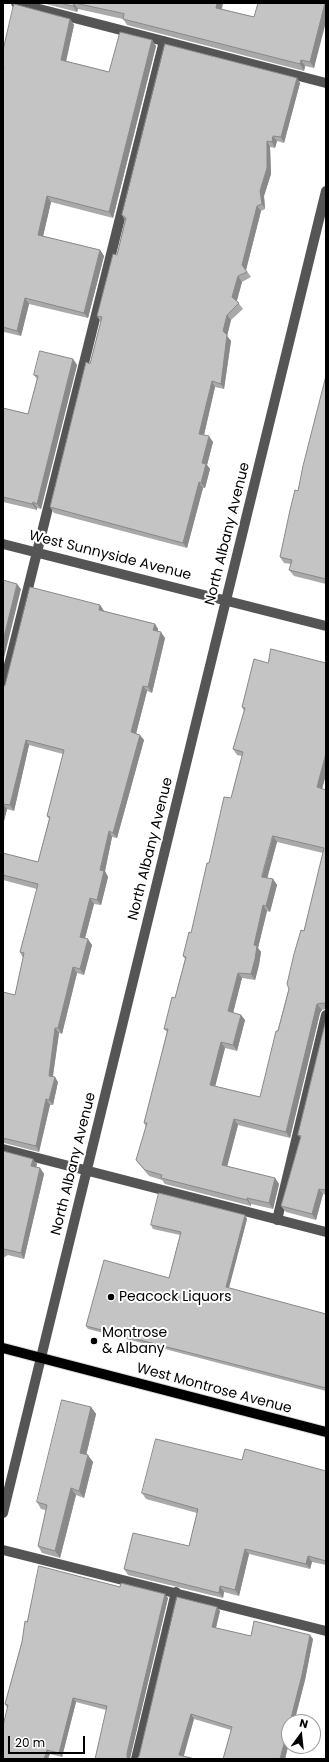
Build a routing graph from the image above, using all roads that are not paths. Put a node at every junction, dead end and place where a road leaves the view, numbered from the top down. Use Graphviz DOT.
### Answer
graph roads {
  1 [pos="16,3"];
  2 [pos="164,41"];
  3 [pos="326,83"];
  4 [pos="326,191"];
  5 [pos="3,544"];
  6 [pos="36,552"];
  7 [pos="226,600"];
  8 [pos="326,626"];
  9 [pos="3,690"];
  10 [pos="326,1015"];
  11 [pos="3,1149"];
  12 [pos="87,1170"];
  13 [pos="276,1220"];
  14 [pos="326,1232"];
  15 [pos="3,1348"];
  16 [pos="41,1358"];
  17 [pos="326,1432"];
  18 [pos="3,1513"];
  19 [pos="3,1550"];
  20 [pos="176,1592"];
  21 [pos="326,1631"];
  22 [pos="136,1759"];
  1 -- 2 [label="street"];
  2 -- 3 [label="street"];
  2 -- 6 [label="street"];
  4 -- 7 [label="street, North Albany Avenue"];
  5 -- 6 [label="street, West Sunnyside Avenue"];
  6 -- 7 [label="street, West Sunnyside Avenue"];
  6 -- 9 [label="street"];
  7 -- 8 [label="street, West Sunnyside Avenue"];
  7 -- 12 [label="street, North Albany Avenue"];
  10 -- 13 [label="street"];
  11 -- 12 [label="street"];
  12 -- 13 [label="street"];
  12 -- 16 [label="street, North Albany Avenue"];
  13 -- 14 [label="street"];
  15 -- 16 [label="main road, West Montrose Avenue"];
  16 -- 17 [label="main road, West Montrose Avenue"];
  16 -- 18 [label="street, North Albany Avenue"];
  19 -- 20 [label="street"];
  20 -- 21 [label="street"];
  20 -- 22 [label="street"];
}
